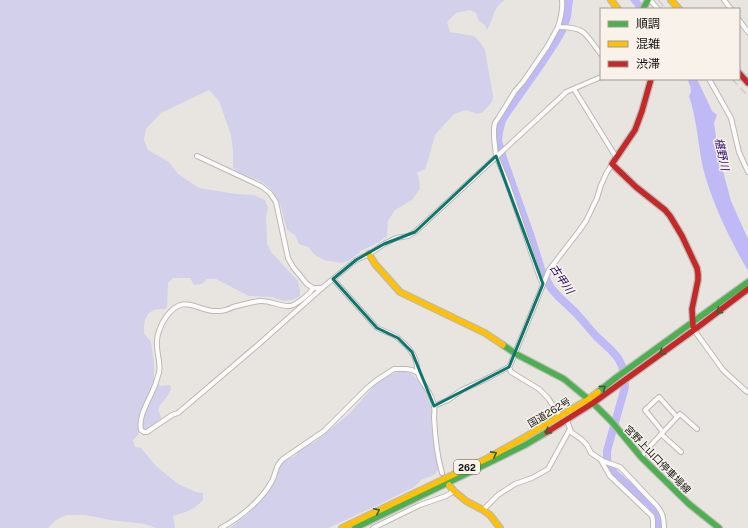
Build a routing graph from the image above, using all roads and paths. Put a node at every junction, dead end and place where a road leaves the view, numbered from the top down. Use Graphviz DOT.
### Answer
graph roads {
  1 [pos="562,0"];
  2 [pos="611,0"];
  3 [pos="648,0"];
  4 [pos="671,0"];
  5 [pos="724,0"];
  6 [pos="617,8"];
  7 [pos="657,8"];
  8 [pos="678,8"];
  9 [pos="730,8"];
  10 [pos="740,21"];
  11 [pos="559,27"];
  12 [pos="748,32"];
  13 [pos="600,53"];
  14 [pos="740,74"];
  15 [pos="600,77"];
  16 [pos="651,80"];
  17 [pos="710,80"];
  18 [pos="748,83"];
  19 [pos="574,89"];
  20 [pos="197,156"];
  21 [pos="496,156"];
  22 [pos="616,157"];
  23 [pos="612,164"];
  24 [pos="748,172"];
  25 [pos="369,254"];
  26 [pos="333,279"];
  27 [pos="748,282"];
  28 [pos="543,283"];
  29 [pos="313,288"];
  30 [pos="322,288"];
  31 [pos="744,290"];
  32 [pos="692,322"];
  33 [pos="694,330"];
  34 [pos="516,354"];
  35 [pos="509,367"];
  36 [pos="418,373"];
  37 [pos="748,392"];
  38 [pos="591,401"];
  39 [pos="434,406"];
  40 [pos="560,416"];
  41 [pos="677,417"];
  42 [pos="567,420"];
  43 [pos="570,429"];
  44 [pos="697,429"];
  45 [pos="662,433"];
  46 [pos="681,452"];
  47 [pos="641,457"];
  48 [pos="602,460"];
  49 [pos="442,473"];
  50 [pos="449,486"];
  51 [pos="454,490"];
  52 [pos="483,510"];
  53 [pos="221,528"];
  54 [pos="342,528"];
  55 [pos="355,528"];
  56 [pos="373,528"];
  57 [pos="500,528"];
  58 [pos="653,528"];
  59 [pos="664,528"];
  60 [pos="719,528"];
  1 -- 11 [label="street"];
  2 -- 6 [label="main road"];
  3 -- 7 [label="street"];
  4 -- 8 [label="main road"];
  5 -- 9 [label="street"];
  10 -- 12 [label="street"];
  11 -- 13 [label="street"];
  11 -- 21 [label="street"];
  14 -- 18 [label="main road"];
  15 -- 19 [label="street"];
  16 -- 22 [label="main road"];
  17 -- 24 [label="street"];
  19 -- 21 [label="street"];
  19 -- 22 [label="street"];
  20 -- 29 [label="street"];
  21 -- 25 [label="street"];
  21 -- 28 [label="street"];
  22 -- 23 [label="main road"];
  23 -- 28 [label="street"];
  23 -- 32 [label="main road"];
  25 -- 26 [label="street"];
  25 -- 34 [label="main road, 宮野上山口停車場線"];
  26 -- 30 [label="street"];
  26 -- 36 [label="street"];
  27 -- 31 [label="main road, 国道262号 / 262"];
  28 -- 34 [label="street"];
  29 -- 30 [label="street"];
  29 -- 30 [label="street"];
  31 -- 32 [label="main road, 国道262号 / 262"];
  31 -- 33 [label="main road, 国道262号 / 262, one-way"];
  32 -- 33 [label="main road"];
  38 -- 32 [label="main road, 国道262号 / 262, one-way"];
  33 -- 37 [label="street"];
  33 -- 38 [label="main road, 国道262号 / 262, one-way"];
  34 -- 35 [label="street"];
  34 -- 38 [label="main road, 宮野上山口停車場線"];
  35 -- 39 [label="street"];
  35 -- 40 [label="street"];
  36 -- 39 [label="street"];
  36 -- 53 [label="street"];
  38 -- 40 [label="main road, 国道262号 / 262"];
  38 -- 42 [label="main road, 国道262号 / 262"];
  38 -- 47 [label="main road, 宮野上山口停車場線"];
  39 -- 49 [label="street"];
  54 -- 40 [label="main road, 国道262号 / 262, one-way"];
  41 -- 44 [label="street"];
  41 -- 45 [label="street"];
  41 -- 45 [label="street"];
  42 -- 43 [label="street"];
  42 -- 55 [label="main road, 国道262号 / 262, one-way"];
  43 -- 48 [label="street"];
  43 -- 52 [label="street"];
  45 -- 46 [label="street"];
  45 -- 47 [label="street"];
  47 -- 60 [label="main road, 宮野上山口停車場線"];
  48 -- 58 [label="street"];
  48 -- 59 [label="street"];
  50 -- 51 [label="main road"];
  51 -- 52 [label="main road"];
  51 -- 56 [label="street"];
  52 -- 57 [label="main road"];
}
